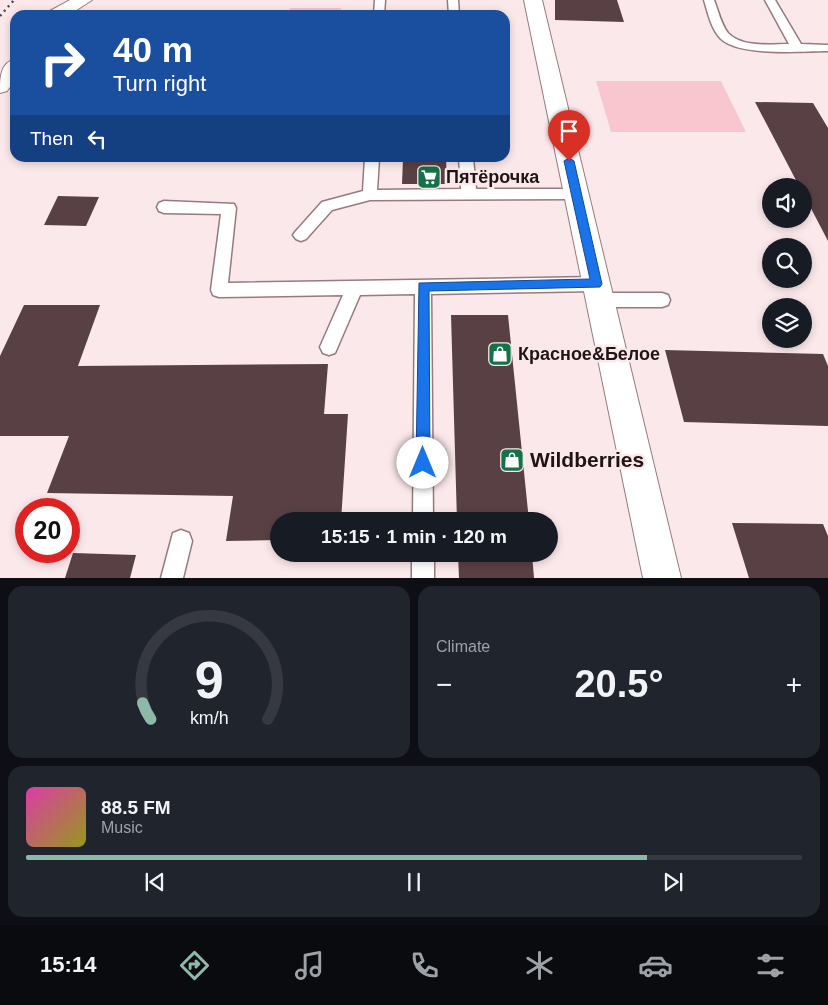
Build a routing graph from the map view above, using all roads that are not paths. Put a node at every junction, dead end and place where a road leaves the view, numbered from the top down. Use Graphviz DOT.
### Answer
graph roads {
  1 [pos="83,0"];
  2 [pos="533,0"];
  3 [pos="709,0"];
  4 [pos="770,0"];
  5 [pos="63,10"];
  6 [pos="797,47"];
  7 [pos="828,48"];
  8 [pos="10,73"];
  9 [pos="0,86"];
  10 [pos="372,162"];
  11 [pos="466,162"];
  12 [pos="469,194"];
  13 [pos="576,194"];
  14 [pos="370,195"];
  15 [pos="164,207"];
  16 [pos="301,235"];
  17 [pos="356,287"];
  18 [pos="423,287"];
  19 [pos="598,292"];
  20 [pos="662,300"];
  21 [pos="329,347"];
  22 [pos="423,512"];
  23 [pos="181,540"];
  24 [pos="423,562"];
  25 [pos="172,578"];
  26 [pos="423,578"];
  27 [pos="662,578"];
  1 -- 5 [label="street"];
  2 -- 13 [label="street"];
  3 -- 6 [label="lane"];
  4 -- 6 [label="lane"];
  6 -- 7 [label="lane"];
  8 -- 9 [label="street"];
  10 -- 14 [label="lane"];
  11 -- 12 [label="lane"];
  12 -- 13 [label="lane"];
  12 -- 14 [label="lane"];
  13 -- 19 [label="street"];
  14 -- 16 [label="lane"];
  15 -- 17 [label="lane"];
  17 -- 18 [label="lane"];
  17 -- 21 [label="lane"];
  18 -- 19 [label="lane"];
  18 -- 22 [label="lane"];
  19 -- 20 [label="lane"];
  19 -- 27 [label="street"];
  23 -- 25 [label="lane"];
  24 -- 26 [label="lane"];
}
